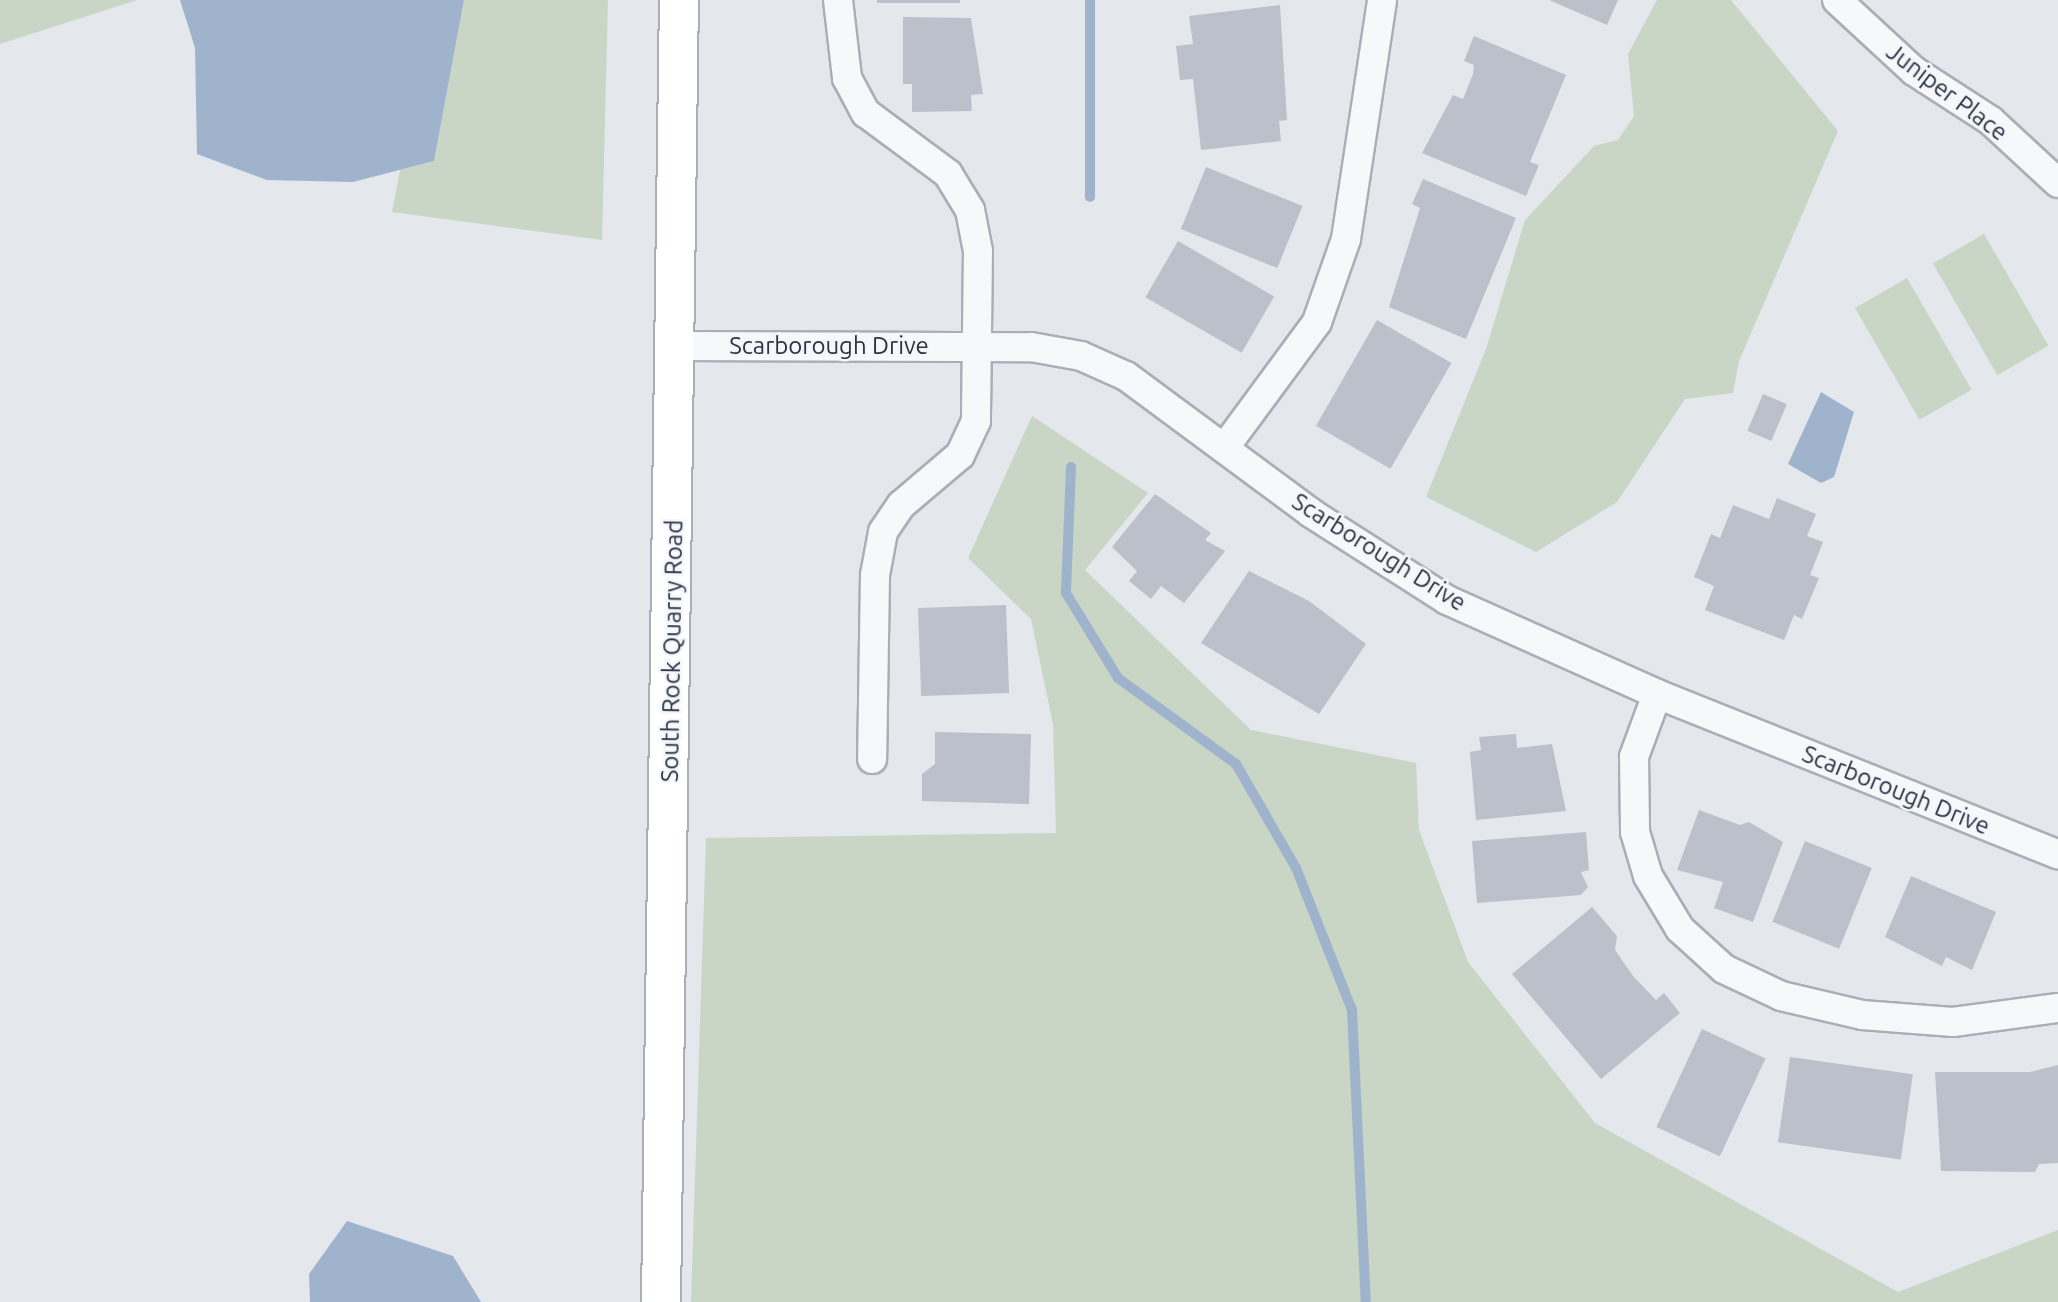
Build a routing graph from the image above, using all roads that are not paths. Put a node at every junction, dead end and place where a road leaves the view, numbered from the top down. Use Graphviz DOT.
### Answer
graph roads {
  1 [pos="679,0"];
  2 [pos="838,0"];
  3 [pos="1380,0"];
  4 [pos="1389,0"];
  5 [pos="1837,0"];
  6 [pos="2058,183"];
  7 [pos="678,346"];
  8 [pos="980,347"];
  9 [pos="1225,447"];
  10 [pos="1657,694"];
  11 [pos="872,759"];
  12 [pos="2058,854"];
  13 [pos="2058,1009"];
  14 [pos="662,1302"];
  1 -- 7 [label="street, South Rock Quarry Road"];
  2 -- 8 [label="street"];
  3 -- 4 [label="street"];
  3 -- 9 [label="street"];
  5 -- 6 [label="street, Juniper Place"];
  7 -- 8 [label="street, Scarborough Drive"];
  7 -- 14 [label="street, South Rock Quarry Road"];
  8 -- 9 [label="street, Scarborough Drive"];
  8 -- 11 [label="street"];
  9 -- 10 [label="street, Scarborough Drive"];
  10 -- 12 [label="street, Scarborough Drive"];
  10 -- 13 [label="street"];
}
